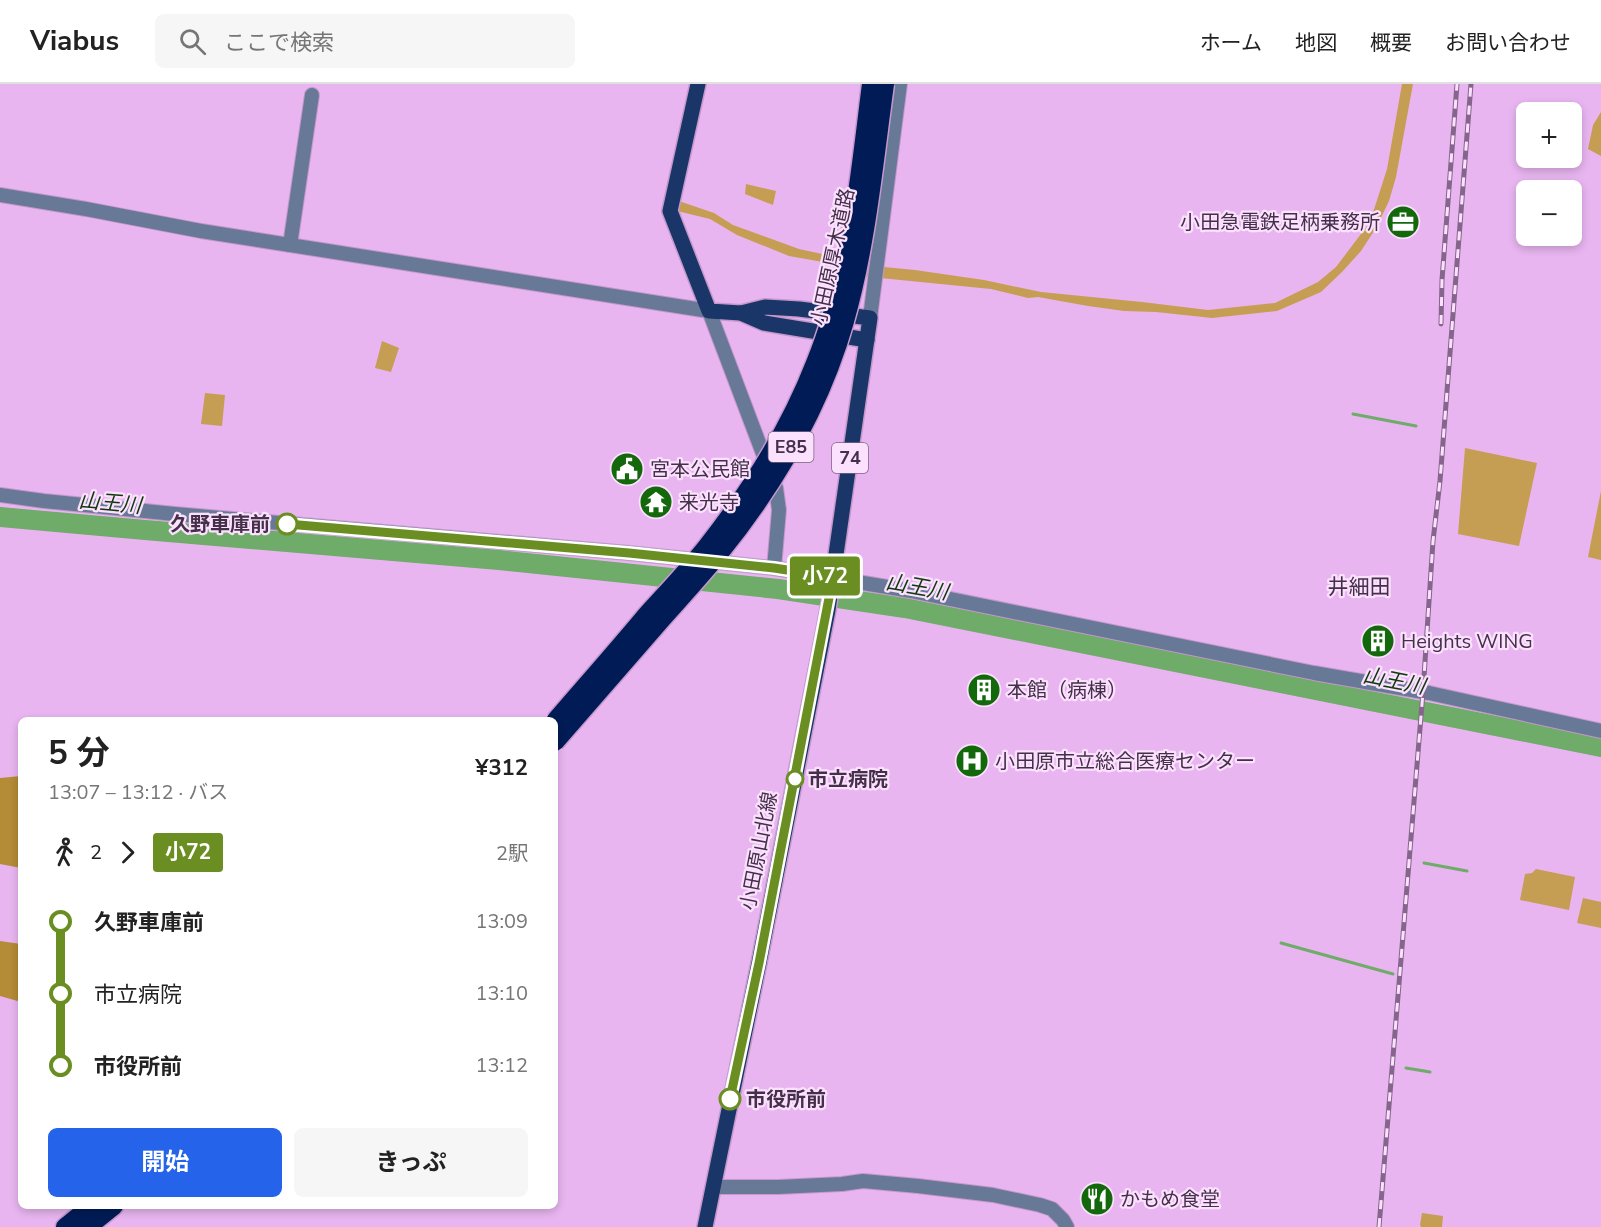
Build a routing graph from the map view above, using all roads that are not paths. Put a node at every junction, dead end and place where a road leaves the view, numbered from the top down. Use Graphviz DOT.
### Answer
graph roads {
  1 [pos="698,84"];
  2 [pos="871,84"];
  3 [pos="885,84"];
  4 [pos="900,84"];
  5 [pos="312,95"];
  6 [pos="0,195"];
  7 [pos="290,245"];
  8 [pos="709,311"];
  9 [pos="741,313"];
  10 [pos="870,318"];
  11 [pos="867,340"];
  12 [pos="0,495"];
  13 [pos="774,568"];
  14 [pos="832,583"];
  15 [pos="558,717"];
  16 [pos="1601,731"];
  17 [pos="558,739"];
  18 [pos="713,1186"];
  19 [pos="87,1209"];
  20 [pos="110,1209"];
  21 [pos="65,1227"];
  22 [pos="88,1227"];
  23 [pos="705,1227"];
  24 [pos="1067,1227"];
  1 -- 8 [label="main road"];
  2 -- 15 [label="highway, 小田原厚木道路 / E85, bridge"];
  3 -- 17 [label="highway, 小田原厚木道路 / E85, bridge"];
  4 -- 10 [label="street"];
  5 -- 7 [label="street"];
  6 -- 7 [label="street"];
  7 -- 8 [label="street"];
  8 -- 9 [label="main road"];
  8 -- 13 [label="street"];
  9 -- 10 [label="main road"];
  9 -- 11 [label="main road"];
  10 -- 11 [label="main road, 小田原山北線 / 74"];
  11 -- 14 [label="main road, 小田原山北線 / 74"];
  12 -- 13 [label="street"];
  13 -- 14 [label="street"];
  14 -- 16 [label="street"];
  14 -- 18 [label="main road, 小田原山北線 / 74"];
  18 -- 23 [label="main road, 小田原山北線 / 74"];
  18 -- 24 [label="street"];
  19 -- 21 [label="highway"];
  20 -- 22 [label="highway"];
}
